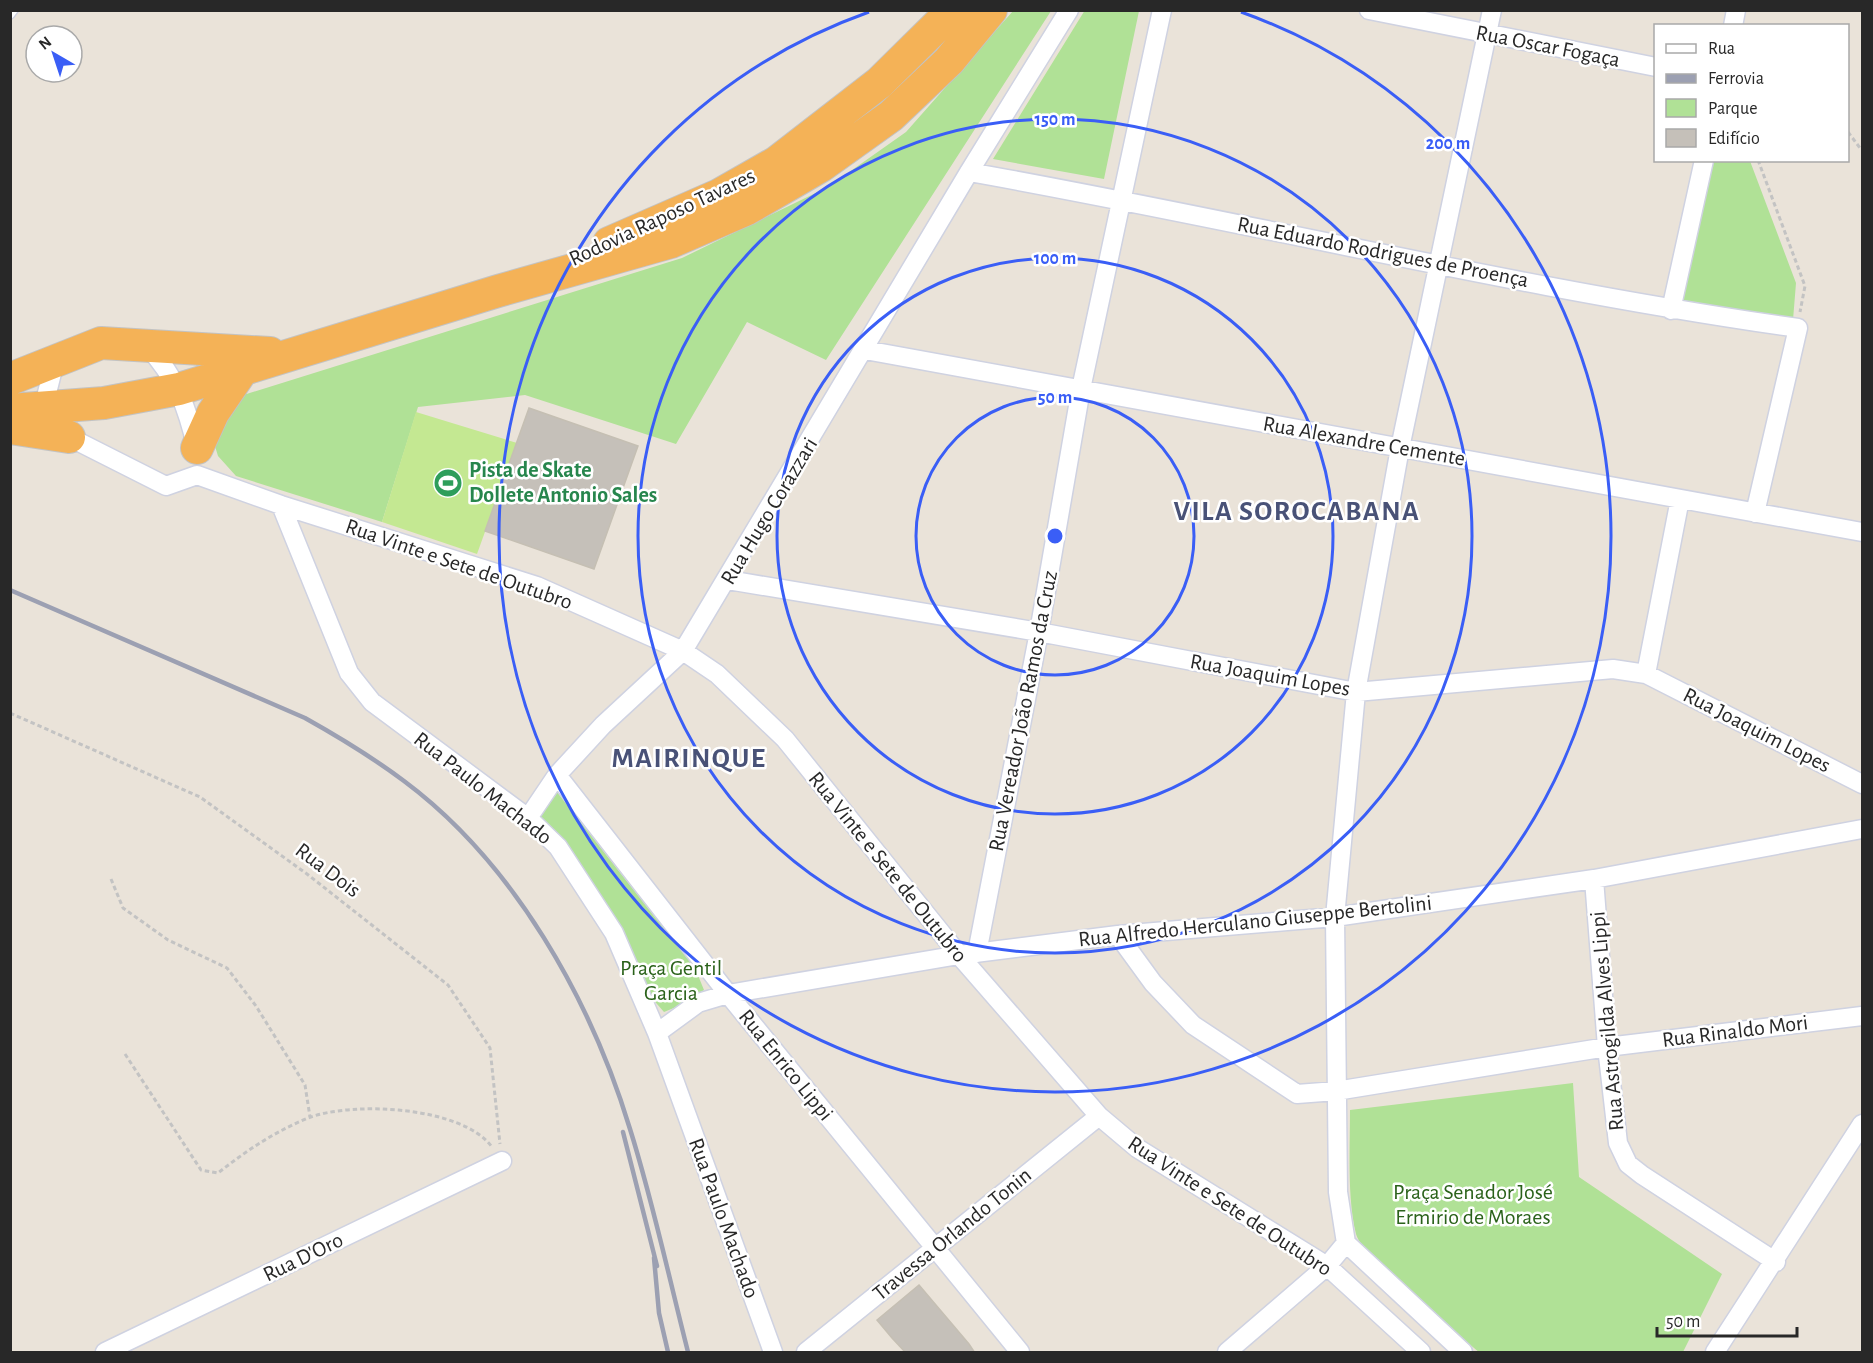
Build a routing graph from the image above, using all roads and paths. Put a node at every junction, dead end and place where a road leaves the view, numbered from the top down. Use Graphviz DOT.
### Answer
graph roads {
  1 [pos="13,10"];
  2 [pos="953,10"];
  3 [pos="992,10"];
  4 [pos="1069,10"];
  5 [pos="1162,10"];
  6 [pos="1369,10"];
  7 [pos="1492,10"];
  8 [pos="10,14"];
  9 [pos="1488,34"];
  10 [pos="1654,67"];
  11 [pos="1849,133"];
  12 [pos="1860,148"];
  13 [pos="1704,162"];
  14 [pos="1759,162"];
  15 [pos="969,172"];
  16 [pos="1122,199"];
  17 [pos="1437,263"];
  18 [pos="498,291"];
  19 [pos="1671,310"];
  20 [pos="1798,328"];
  21 [pos="146,344"];
  22 [pos="865,350"];
  23 [pos="289,354"];
  24 [pos="55,361"];
  25 [pos="243,369"];
  26 [pos="10,379"];
  27 [pos="179,389"];
  28 [pos="1081,389"];
  29 [pos="50,409"];
  30 [pos="10,410"];
  31 [pos="10,428"];
  32 [pos="69,437"];
  33 [pos="1400,448"];
  34 [pos="197,461"];
  35 [pos="1680,499"];
  36 [pos="281,505"];
  37 [pos="1755,513"];
  38 [pos="1863,532"];
  39 [pos="728,580"];
  40 [pos="1039,632"];
  41 [pos="683,651"];
  42 [pos="1646,674"];
  43 [pos="1356,692"];
  44 [pos="10,713"];
  45 [pos="557,775"];
  46 [pos="1863,784"];
  47 [pos="528,818"];
  48 [pos="1863,829"];
  49 [pos="111,879"];
  50 [pos="1594,879"];
  51 [pos="1335,917"];
  52 [pos="1118,935"];
  53 [pos="977,953"];
  54 [pos="959,955"];
  55 [pos="728,993"];
  56 [pos="1863,1016"];
  57 [pos="657,1033"];
  58 [pos="1607,1047"];
  59 [pos="125,1054"];
  60 [pos="1336,1091"];
  61 [pos="1099,1116"];
  62 [pos="310,1117"];
  63 [pos="1863,1124"];
  64 [pos="502,1161"];
  65 [pos="1346,1243"];
  66 [pos="933,1248"];
  67 [pos="1776,1262"];
  68 [pos="1327,1266"];
  69 [pos="105,1353"];
  70 [pos="773,1353"];
  71 [pos="806,1353"];
  72 [pos="1020,1353"];
  73 [pos="1227,1353"];
  74 [pos="1420,1353"];
  75 [pos="1463,1353"];
  76 [pos="1715,1353"];
  1 -- 8 [label="lane"];
  2 -- 18 [label="highway, Rodovia Raposo Tavares"];
  3 -- 18 [label="highway, Rodovia Raposo Tavares"];
  4 -- 15 [label="street, Rua Hugo Corazzari"];
  5 -- 16 [label="street, Rua Vereador João Ramos da Cruz"];
  6 -- 9 [label="street, Rua Oscar Fogaça"];
  7 -- 9 [label="street"];
  9 -- 10 [label="street, Rua Oscar Fogaça"];
  9 -- 17 [label="street"];
  11 -- 12 [label="path"];
  13 -- 19 [label="street"];
  14 -- 20 [label="path"];
  15 -- 16 [label="street, Rua Eduardo Rodrigues de Proença"];
  15 -- 22 [label="street, Rua Hugo Corazzari"];
  16 -- 17 [label="street, Rua Eduardo Rodrigues de Proença"];
  16 -- 28 [label="street, Rua Vereador João Ramos da Cruz"];
  17 -- 19 [label="street, Rua Eduardo Rodrigues de Proença"];
  17 -- 33 [label="street"];
  18 -- 23 [label="highway, Rodovia Raposo Tavares"];
  19 -- 20 [label="street, Rua Eduardo Rodrigues de Proença"];
  20 -- 37 [label="street"];
  21 -- 23 [label="highway"];
  21 -- 24 [label="highway"];
  21 -- 27 [label="street"];
  22 -- 28 [label="street, Rua Alexandre Cemente"];
  22 -- 39 [label="street, Rua Hugo Corazzari"];
  23 -- 25 [label="highway, Rodovia Raposo Tavares"];
  24 -- 26 [label="highway"];
  24 -- 29 [label="street"];
  25 -- 27 [label="highway, Rodovia Raposo Tavares"];
  25 -- 34 [label="highway"];
  27 -- 29 [label="highway, Rodovia Raposo Tavares"];
  27 -- 34 [label="street"];
  28 -- 33 [label="street, Rua Alexandre Cemente"];
  28 -- 40 [label="street, Rua Vereador João Ramos da Cruz"];
  29 -- 30 [label="highway, Rodovia Raposo Tavares"];
  29 -- 32 [label="street"];
  31 -- 32 [label="highway"];
  32 -- 34 [label="street"];
  33 -- 35 [label="street, Rua Alexandre Cemente"];
  33 -- 43 [label="street"];
  34 -- 36 [label="street, Rua Vinte e Sete de Outubro"];
  35 -- 37 [label="street, Rua Alexandre Cemente"];
  35 -- 42 [label="street"];
  36 -- 41 [label="street, Rua Vinte e Sete de Outubro"];
  36 -- 47 [label="street, Rua Paulo Machado"];
  37 -- 38 [label="street, Rua Alexandre Cemente"];
  39 -- 40 [label="street, Rua Joaquim Lopes"];
  39 -- 41 [label="street, Rua Hugo Corazzari"];
  40 -- 43 [label="street, Rua Joaquim Lopes"];
  40 -- 53 [label="street, Rua Vereador João Ramos da Cruz"];
  41 -- 45 [label="street, Rua Hugo Corazzari"];
  41 -- 54 [label="street, Rua Vinte e Sete de Outubro"];
  42 -- 43 [label="street, Rua Joaquim Lopes"];
  42 -- 46 [label="street, Rua Joaquim Lopes"];
  43 -- 51 [label="street"];
  44 -- 64 [label="path, Rua Dois"];
  45 -- 47 [label="street, Rua Hugo Corazzari"];
  45 -- 55 [label="street, Rua Enrico Lippi"];
  47 -- 57 [label="street, Rua Paulo Machado"];
  48 -- 50 [label="street, Rua Alfredo Herculano Giuseppe Bertolini"];
  49 -- 62 [label="path"];
  50 -- 51 [label="street, Rua Alfredo Herculano Giuseppe Bertolini"];
  50 -- 58 [label="street, Rua Astrogilda Alves Lippi"];
  51 -- 52 [label="street, Rua Alfredo Herculano Giuseppe Bertolini"];
  51 -- 60 [label="street"];
  52 -- 53 [label="street, Rua Alfredo Herculano Giuseppe Bertolini"];
  52 -- 60 [label="street, Rua Rinaldo Mori"];
  53 -- 54 [label="street, Rua Alfredo Herculano Giuseppe Bertolini"];
  54 -- 55 [label="street, Rua Alfredo Herculano Giuseppe Bertolini"];
  54 -- 61 [label="street, Rua Vinte e Sete de Outubro"];
  55 -- 57 [label="street, Rua Alfredo Herculano Giuseppe Bertolini"];
  55 -- 66 [label="street, Rua Enrico Lippi"];
  56 -- 58 [label="street, Rua Rinaldo Mori"];
  57 -- 70 [label="street, Rua Paulo Machado"];
  58 -- 60 [label="street, Rua Rinaldo Mori"];
  58 -- 67 [label="street, Rua Astrogilda Alves Lippi"];
  59 -- 62 [label="path"];
  60 -- 65 [label="street"];
  61 -- 66 [label="street, Travessa Orlando Tonin"];
  61 -- 68 [label="street, Rua Vinte e Sete de Outubro"];
  62 -- 64 [label="path"];
  63 -- 67 [label="street"];
  64 -- 69 [label="street, Rua D'Oro"];
  65 -- 68 [label="street"];
  65 -- 75 [label="street, Rua Vinte e Sete de Outubro"];
  66 -- 71 [label="street, Travessa Orlando Tonin"];
  66 -- 72 [label="street, Rua Enrico Lippi"];
  67 -- 76 [label="street"];
  68 -- 73 [label="street"];
  68 -- 74 [label="street, Rua Vinte e Sete de Outubro"];
}
